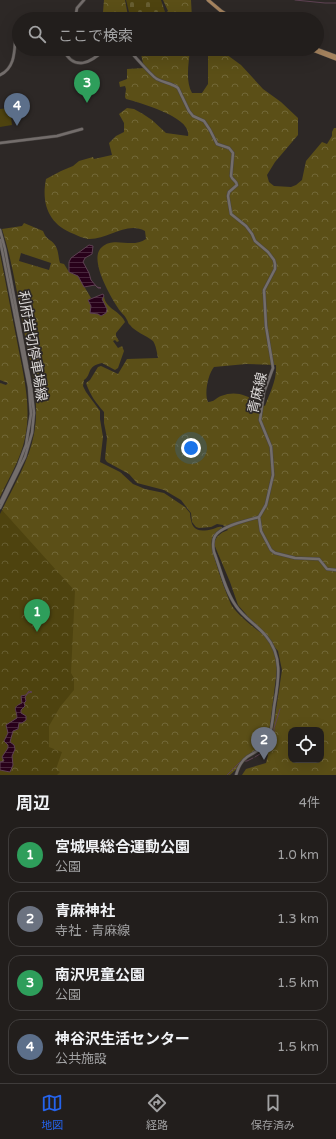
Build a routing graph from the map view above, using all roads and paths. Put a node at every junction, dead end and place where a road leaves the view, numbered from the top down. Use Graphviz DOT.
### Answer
graph roads {
  1 [pos="84,0"];
  2 [pos="206,0"];
  3 [pos="218,11"];
  4 [pos="76,12"];
  5 [pos="324,53"];
  6 [pos="324,54"];
  7 [pos="13,56"];
  8 [pos="67,56"];
  9 [pos="97,56"];
  10 [pos="135,56"];
  11 [pos="336,58"];
  12 [pos="0,75"];
  13 [pos="82,128"];
  14 [pos="0,144"];
  15 [pos="0,230"];
  16 [pos="0,240"];
  17 [pos="0,503"];
  18 [pos="0,508"];
  19 [pos="259,517"];
  20 [pos="336,570"];
  21 [pos="236,775"];
  1 -- 4 [label="street"];
  2 -- 3 [label="main road"];
  5 -- 11 [label="main road"];
  6 -- 11 [label="main road"];
  7 -- 12 [label="street"];
  8 -- 9 [label="street"];
  10 -- 19 [label="street, 青麻線"];
  13 -- 14 [label="street"];
  15 -- 18 [label="street, 利府岩切停車場線"];
  16 -- 17 [label="street, 利府岩切停車場線"];
  19 -- 20 [label="street"];
  19 -- 21 [label="street"];
}
